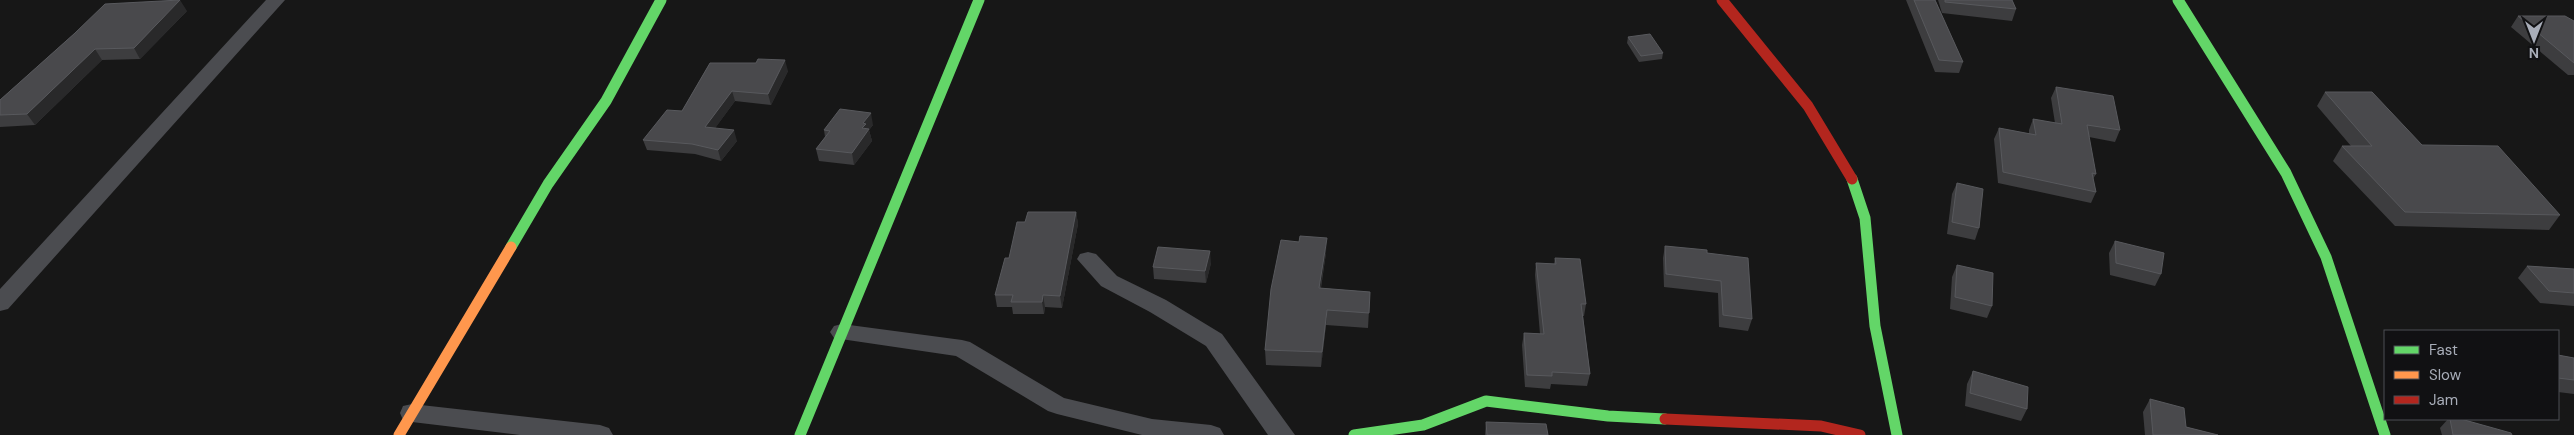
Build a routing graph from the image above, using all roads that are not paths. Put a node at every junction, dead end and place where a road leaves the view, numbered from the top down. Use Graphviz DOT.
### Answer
graph roads {
  1 [pos="276,0"];
  2 [pos="661,0"];
  3 [pos="979,0"];
  4 [pos="1722,0"];
  5 [pos="2178,0"];
  6 [pos="1088,259"];
  7 [pos="0,303"];
  8 [pos="842,332"];
  9 [pos="412,413"];
  10 [pos="400,435"];
  11 [pos="600,435"];
  12 [pos="800,435"];
  13 [pos="1211,435"];
  14 [pos="1282,435"];
  15 [pos="1354,435"];
  16 [pos="1860,435"];
  17 [pos="1897,435"];
  18 [pos="2385,435"];
  1 -- 7 [label="street"];
  2 -- 9 [label="street"];
  3 -- 8 [label="street"];
  4 -- 17 [label="street"];
  5 -- 18 [label="street"];
  6 -- 14 [label="street"];
  8 -- 12 [label="street"];
  8 -- 13 [label="street"];
  9 -- 10 [label="street"];
  9 -- 11 [label="street"];
  15 -- 16 [label="street"];
}
